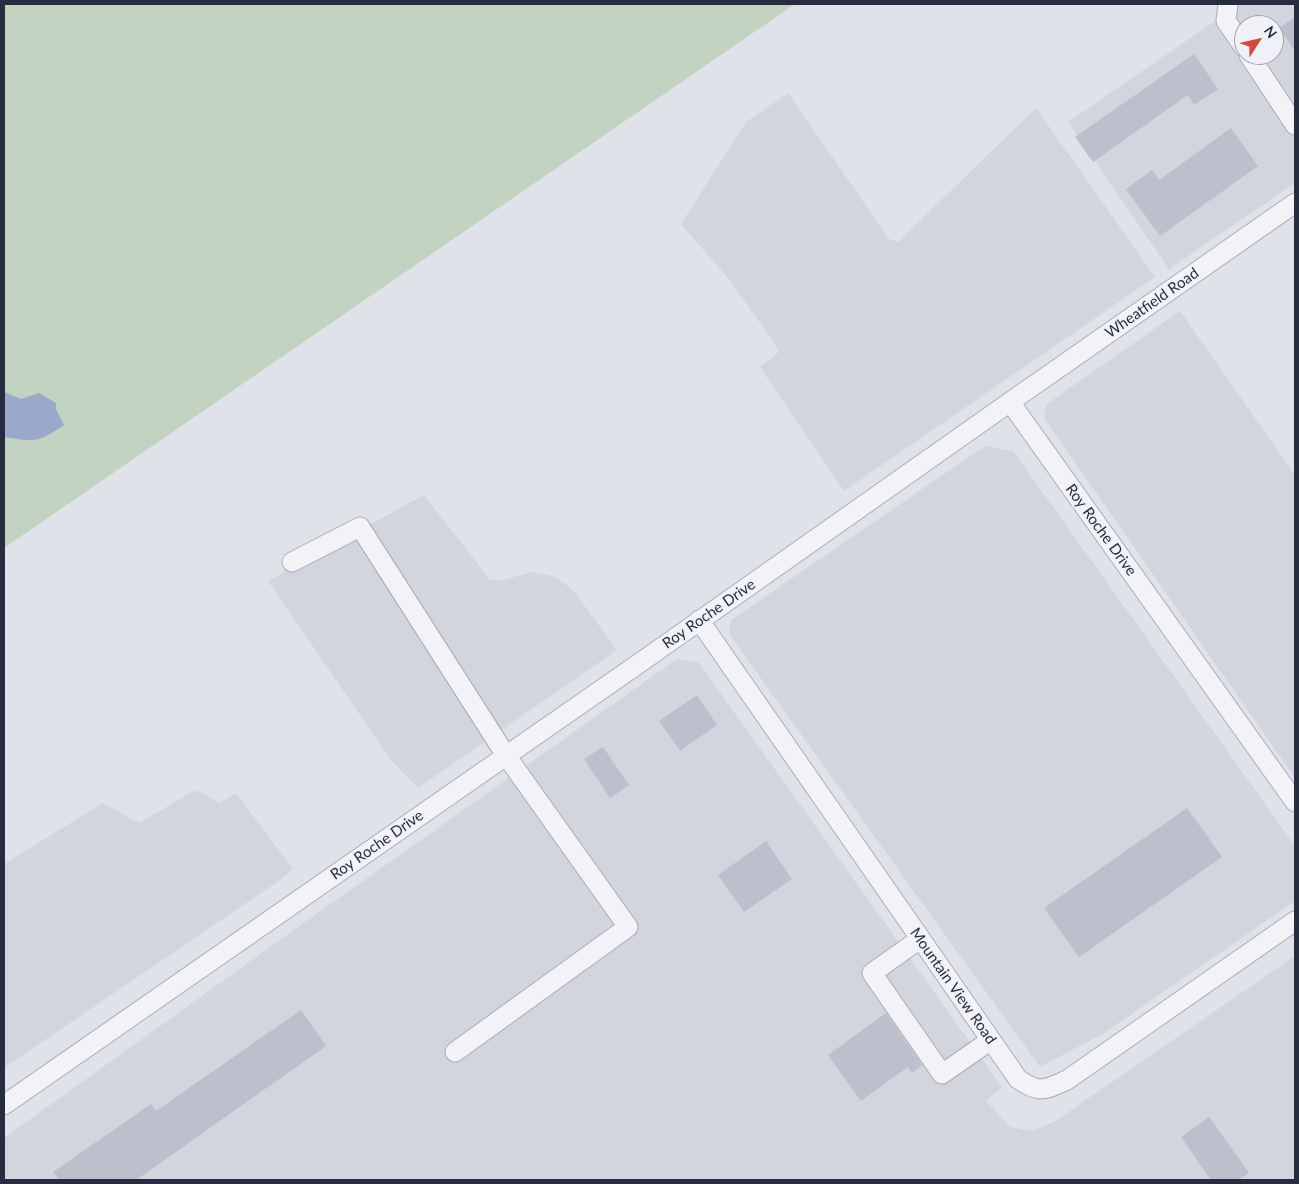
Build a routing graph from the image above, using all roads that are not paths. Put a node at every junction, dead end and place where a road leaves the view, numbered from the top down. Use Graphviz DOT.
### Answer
graph roads {
  1 [pos="1228,4"];
  2 [pos="1234,32"];
  3 [pos="1256,65"];
  4 [pos="1295,125"];
  5 [pos="1295,203"];
  6 [pos="1010,402"];
  7 [pos="292,562"];
  8 [pos="699,620"];
  9 [pos="506,754"];
  10 [pos="1295,802"];
  11 [pos="1295,921"];
  12 [pos="920,939"];
  13 [pos="991,1040"];
  14 [pos="455,1052"];
  15 [pos="4,1105"];
  1 -- 2 [label="street"];
  3 -- 4 [label="street"];
  5 -- 6 [label="street, Wheatfield Road"];
  6 -- 8 [label="street, Roy Roche Drive"];
  6 -- 10 [label="street, Roy Roche Drive"];
  7 -- 9 [label="street"];
  8 -- 9 [label="street, Roy Roche Drive"];
  8 -- 12 [label="street, Mountain View Road"];
  9 -- 14 [label="street"];
  9 -- 15 [label="street, Roy Roche Drive"];
  11 -- 13 [label="street, Mountain View Road"];
  12 -- 13 [label="street, Mountain View Road"];
  12 -- 13 [label="street"];
}
